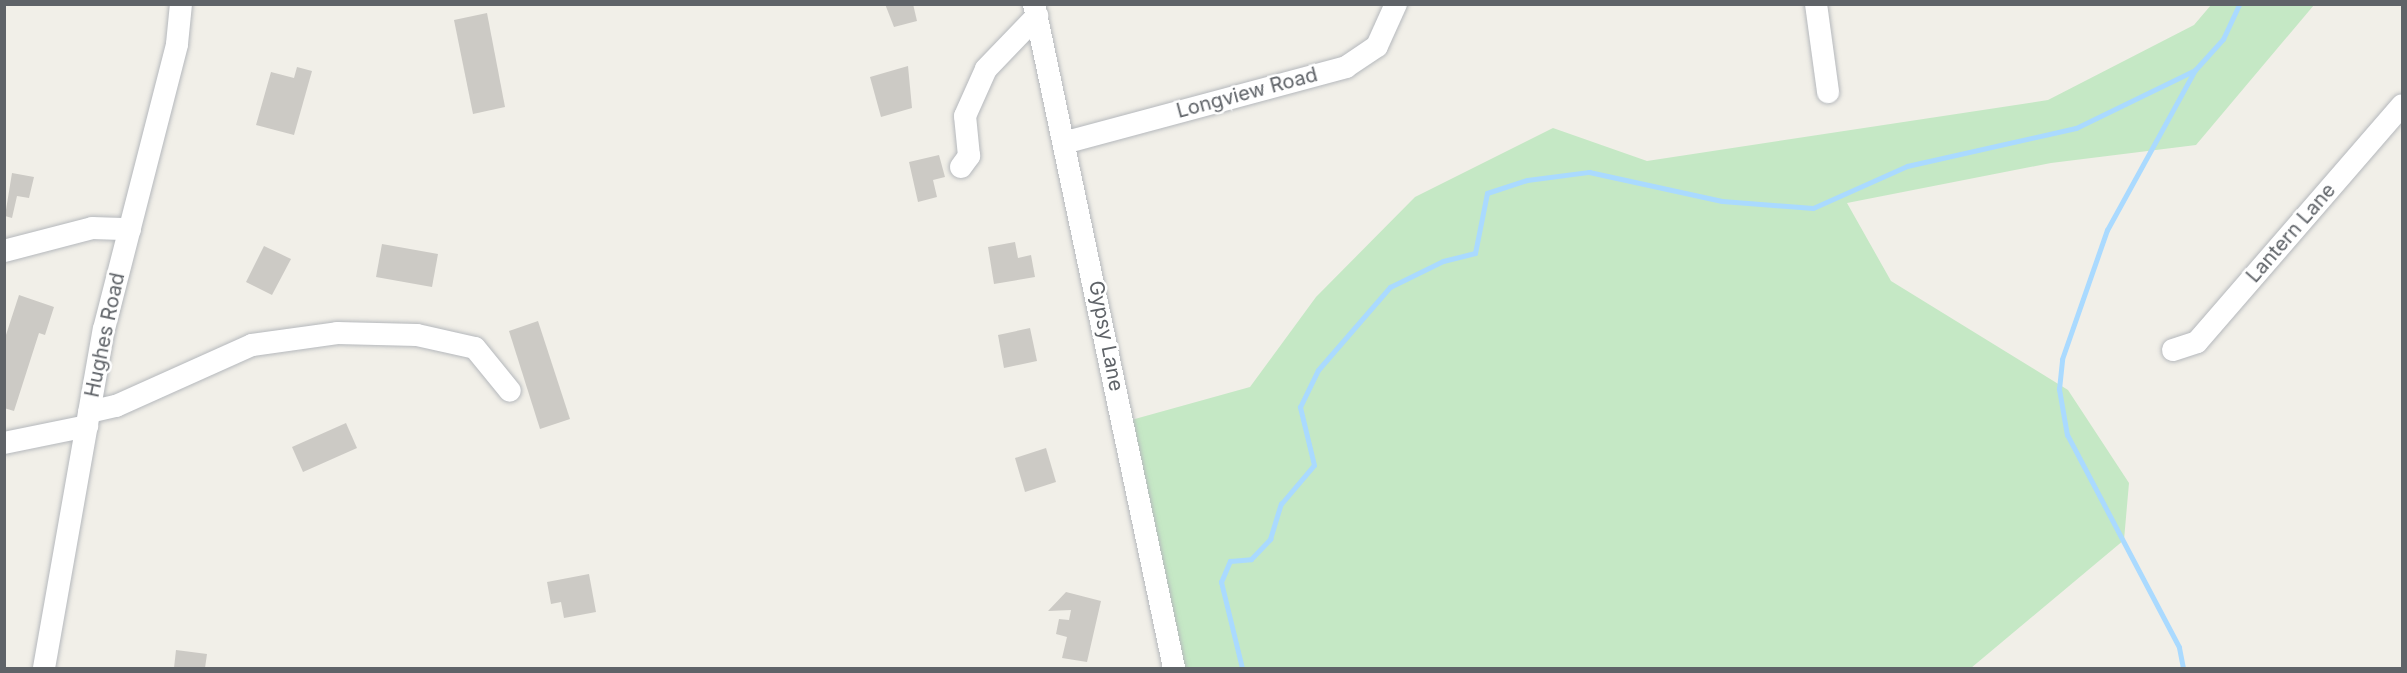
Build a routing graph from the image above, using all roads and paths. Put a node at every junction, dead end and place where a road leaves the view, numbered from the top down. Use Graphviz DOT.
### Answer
graph roads {
  1 [pos="181,4"];
  2 [pos="1396,4"];
  3 [pos="1816,4"];
  4 [pos="1036,10"];
  5 [pos="1828,92"];
  6 [pos="2403,105"];
  7 [pos="1067,142"];
  8 [pos="961,167"];
  9 [pos="130,228"];
  10 [pos="4,251"];
  11 [pos="2173,350"];
  12 [pos="510,392"];
  13 [pos="88,419"];
  14 [pos="4,443"];
  15 [pos="44,669"];
  16 [pos="1174,669"];
  1 -- 9 [label="street, Hughes Road"];
  2 -- 7 [label="street, Longview Road"];
  3 -- 5 [label="street"];
  4 -- 7 [label="street, Gypsy Lane"];
  4 -- 8 [label="street"];
  6 -- 11 [label="street, Lantern Lane"];
  7 -- 16 [label="street, Gypsy Lane"];
  9 -- 10 [label="street"];
  9 -- 13 [label="street, Hughes Road"];
  12 -- 13 [label="street"];
  13 -- 14 [label="street"];
  13 -- 15 [label="street, Hughes Road"];
}
